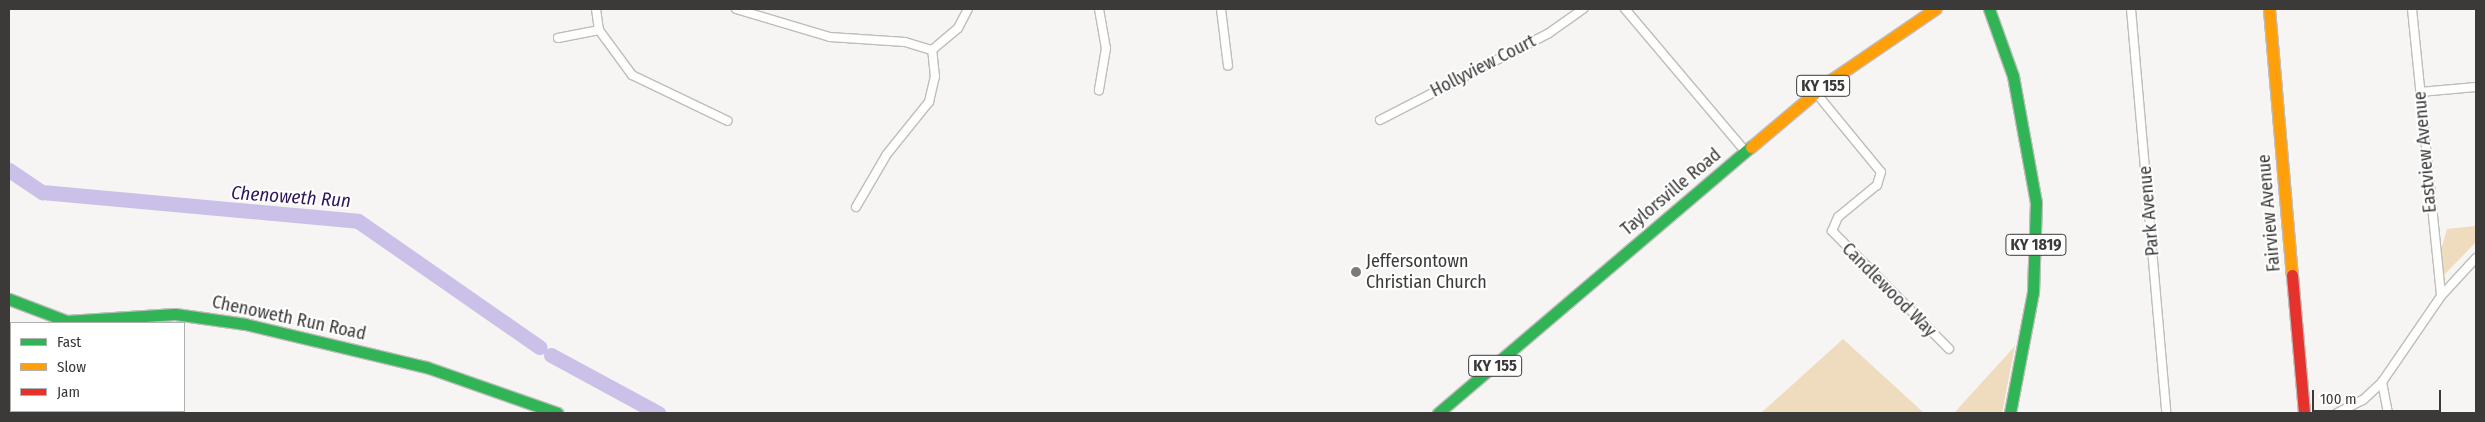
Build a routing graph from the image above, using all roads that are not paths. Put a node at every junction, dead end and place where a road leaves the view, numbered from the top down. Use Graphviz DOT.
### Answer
graph roads {
  1 [pos="596,9"];
  2 [pos="736,9"];
  3 [pos="968,9"];
  4 [pos="1098,9"];
  5 [pos="1221,9"];
  6 [pos="1583,9"];
  7 [pos="1625,9"];
  8 [pos="1935,9"];
  9 [pos="1989,9"];
  10 [pos="2131,9"];
  11 [pos="2269,9"];
  12 [pos="2412,9"];
  13 [pos="599,30"];
  14 [pos="558,38"];
  15 [pos="932,50"];
  16 [pos="1228,66"];
  17 [pos="2476,87"];
  18 [pos="1099,90"];
  19 [pos="2420,92"];
  20 [pos="1816,93"];
  21 [pos="1380,120"];
  22 [pos="728,121"];
  23 [pos="1746,152"];
  24 [pos="856,207"];
  25 [pos="2476,258"];
  26 [pos="2441,296"];
  27 [pos="9,299"];
  28 [pos="1949,350"];
  29 [pos="2382,382"];
  30 [pos="557,413"];
  31 [pos="1438,413"];
  32 [pos="2010,413"];
  33 [pos="2166,413"];
  34 [pos="2304,413"];
  35 [pos="2337,413"];
  36 [pos="2388,413"];
  1 -- 13 [label="street"];
  2 -- 15 [label="street"];
  3 -- 15 [label="street"];
  4 -- 18 [label="street"];
  5 -- 16 [label="street"];
  6 -- 21 [label="street, Hollyview Court"];
  7 -- 23 [label="street"];
  8 -- 20 [label="main road, Taylorsville Road / KY 155"];
  9 -- 32 [label="main road, KY 1819"];
  10 -- 33 [label="street, Park Avenue"];
  11 -- 34 [label="main road, Fairview Avenue"];
  12 -- 19 [label="street, Eastview Avenue"];
  13 -- 14 [label="street"];
  13 -- 22 [label="street"];
  15 -- 24 [label="street"];
  17 -- 19 [label="street"];
  19 -- 26 [label="street, Eastview Avenue"];
  20 -- 23 [label="main road, Taylorsville Road / KY 155"];
  20 -- 28 [label="street, Candlewood Way"];
  23 -- 31 [label="main road, Taylorsville Road / KY 155"];
  25 -- 26 [label="street"];
  26 -- 29 [label="street"];
  27 -- 30 [label="main road, Chenoweth Run Road"];
  29 -- 35 [label="street"];
  29 -- 36 [label="street"];
}
